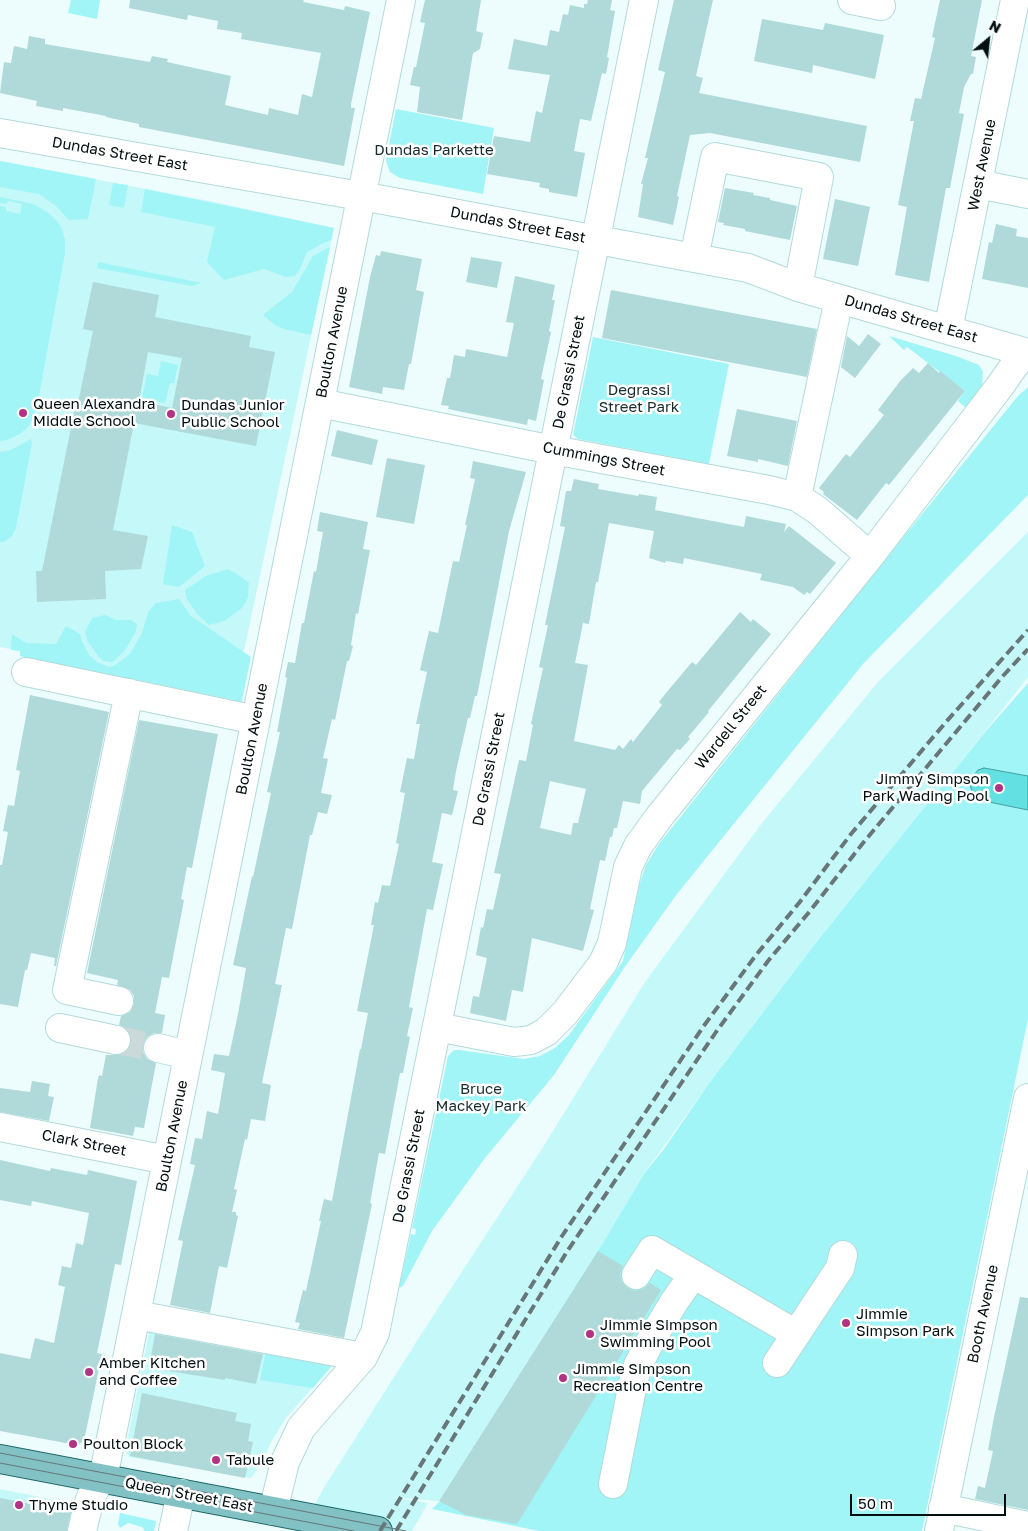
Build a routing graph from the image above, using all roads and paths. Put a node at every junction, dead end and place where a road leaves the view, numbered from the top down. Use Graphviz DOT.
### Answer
graph roads {
  1 [pos="401,0"];
  2 [pos="644,0"];
  3 [pos="852,0"];
  4 [pos="1015,0"];
  5 [pos="881,6"];
  6 [pos="0,133"];
  7 [pos="978,184"];
  8 [pos="1028,194"];
  9 [pos="361,196"];
  10 [pos="596,240"];
  11 [pos="694,258"];
  12 [pos="798,287"];
  13 [pos="839,298"];
  14 [pos="948,330"];
  15 [pos="1026,352"];
  16 [pos="320,403"];
  17 [pos="553,450"];
  18 [pos="797,497"];
  19 [pos="870,556"];
  20 [pos="26,672"];
  21 [pos="128,693"];
  22 [pos="256,720"];
  23 [pos="119,1001"];
  24 [pos="60,1028"];
  25 [pos="437,1028"];
  26 [pos="116,1040"];
  27 [pos="158,1048"];
  28 [pos="188,1055"];
  29 [pos="1028,1098"];
  30 [pos="0,1127"];
  31 [pos="167,1160"];
  32 [pos="1017,1203"];
  33 [pos="844,1255"];
  34 [pos="636,1275"];
  35 [pos="693,1275"];
  36 [pos="136,1315"];
  37 [pos="796,1334"];
  38 [pos="363,1357"];
  39 [pos="778,1363"];
  40 [pos="0,1459"];
  41 [pos="103,1478"];
  42 [pos="613,1484"];
  43 [pos="181,1494"];
  44 [pos="273,1511"];
  45 [pos="941,1520"];
  46 [pos="1028,1526"];
  47 [pos="82,1531"];
  48 [pos="174,1531"];
  49 [pos="378,1531"];
  1 -- 9 [label="street, Boulton Avenue"];
  2 -- 10 [label="street, De Grassi Street"];
  3 -- 5 [label="street"];
  4 -- 7 [label="street, West Avenue"];
  6 -- 9 [label="street, Dundas Street East"];
  7 -- 8 [label="street"];
  7 -- 14 [label="street, West Avenue"];
  9 -- 10 [label="street, Dundas Street East"];
  9 -- 16 [label="street, Boulton Avenue"];
  10 -- 11 [label="street, Dundas Street East"];
  10 -- 17 [label="street, De Grassi Street"];
  11 -- 12 [label="street, Dundas Street East"];
  11 -- 12 [label="street"];
  12 -- 13 [label="street, Dundas Street East"];
  13 -- 14 [label="street, Dundas Street East"];
  13 -- 18 [label="street"];
  14 -- 15 [label="street, Dundas Street East"];
  15 -- 19 [label="street, Wardell Street"];
  16 -- 17 [label="street, Cummings Street"];
  16 -- 22 [label="street, Boulton Avenue"];
  17 -- 18 [label="street, Cummings Street"];
  17 -- 25 [label="street, De Grassi Street"];
  18 -- 19 [label="street, Cummings Street"];
  19 -- 25 [label="street, Wardell Street"];
  20 -- 21 [label="street"];
  21 -- 22 [label="street"];
  21 -- 23 [label="street"];
  22 -- 28 [label="street, Boulton Avenue"];
  24 -- 26 [label="street"];
  25 -- 38 [label="street, De Grassi Street"];
  27 -- 28 [label="street"];
  28 -- 31 [label="street, Boulton Avenue"];
  29 -- 32 [label="street, Booth Avenue"];
  30 -- 31 [label="street, Clark Street"];
  31 -- 36 [label="street, Boulton Avenue"];
  32 -- 45 [label="street, Booth Avenue"];
  33 -- 37 [label="street"];
  34 -- 35 [label="street"];
  35 -- 37 [label="street"];
  35 -- 42 [label="street"];
  36 -- 38 [label="street"];
  36 -- 41 [label="street, Boulton Avenue"];
  37 -- 39 [label="street"];
  38 -- 44 [label="street, De Grassi Street"];
  40 -- 41 [label="main road, Queen Street East"];
  41 -- 43 [label="main road, Queen Street East"];
  41 -- 47 [label="street, Boulton Avenue"];
  43 -- 44 [label="main road, Queen Street East"];
  43 -- 48 [label="street"];
  44 -- 49 [label="main road, Queen Street East"];
  45 -- 46 [label="street"];
}
